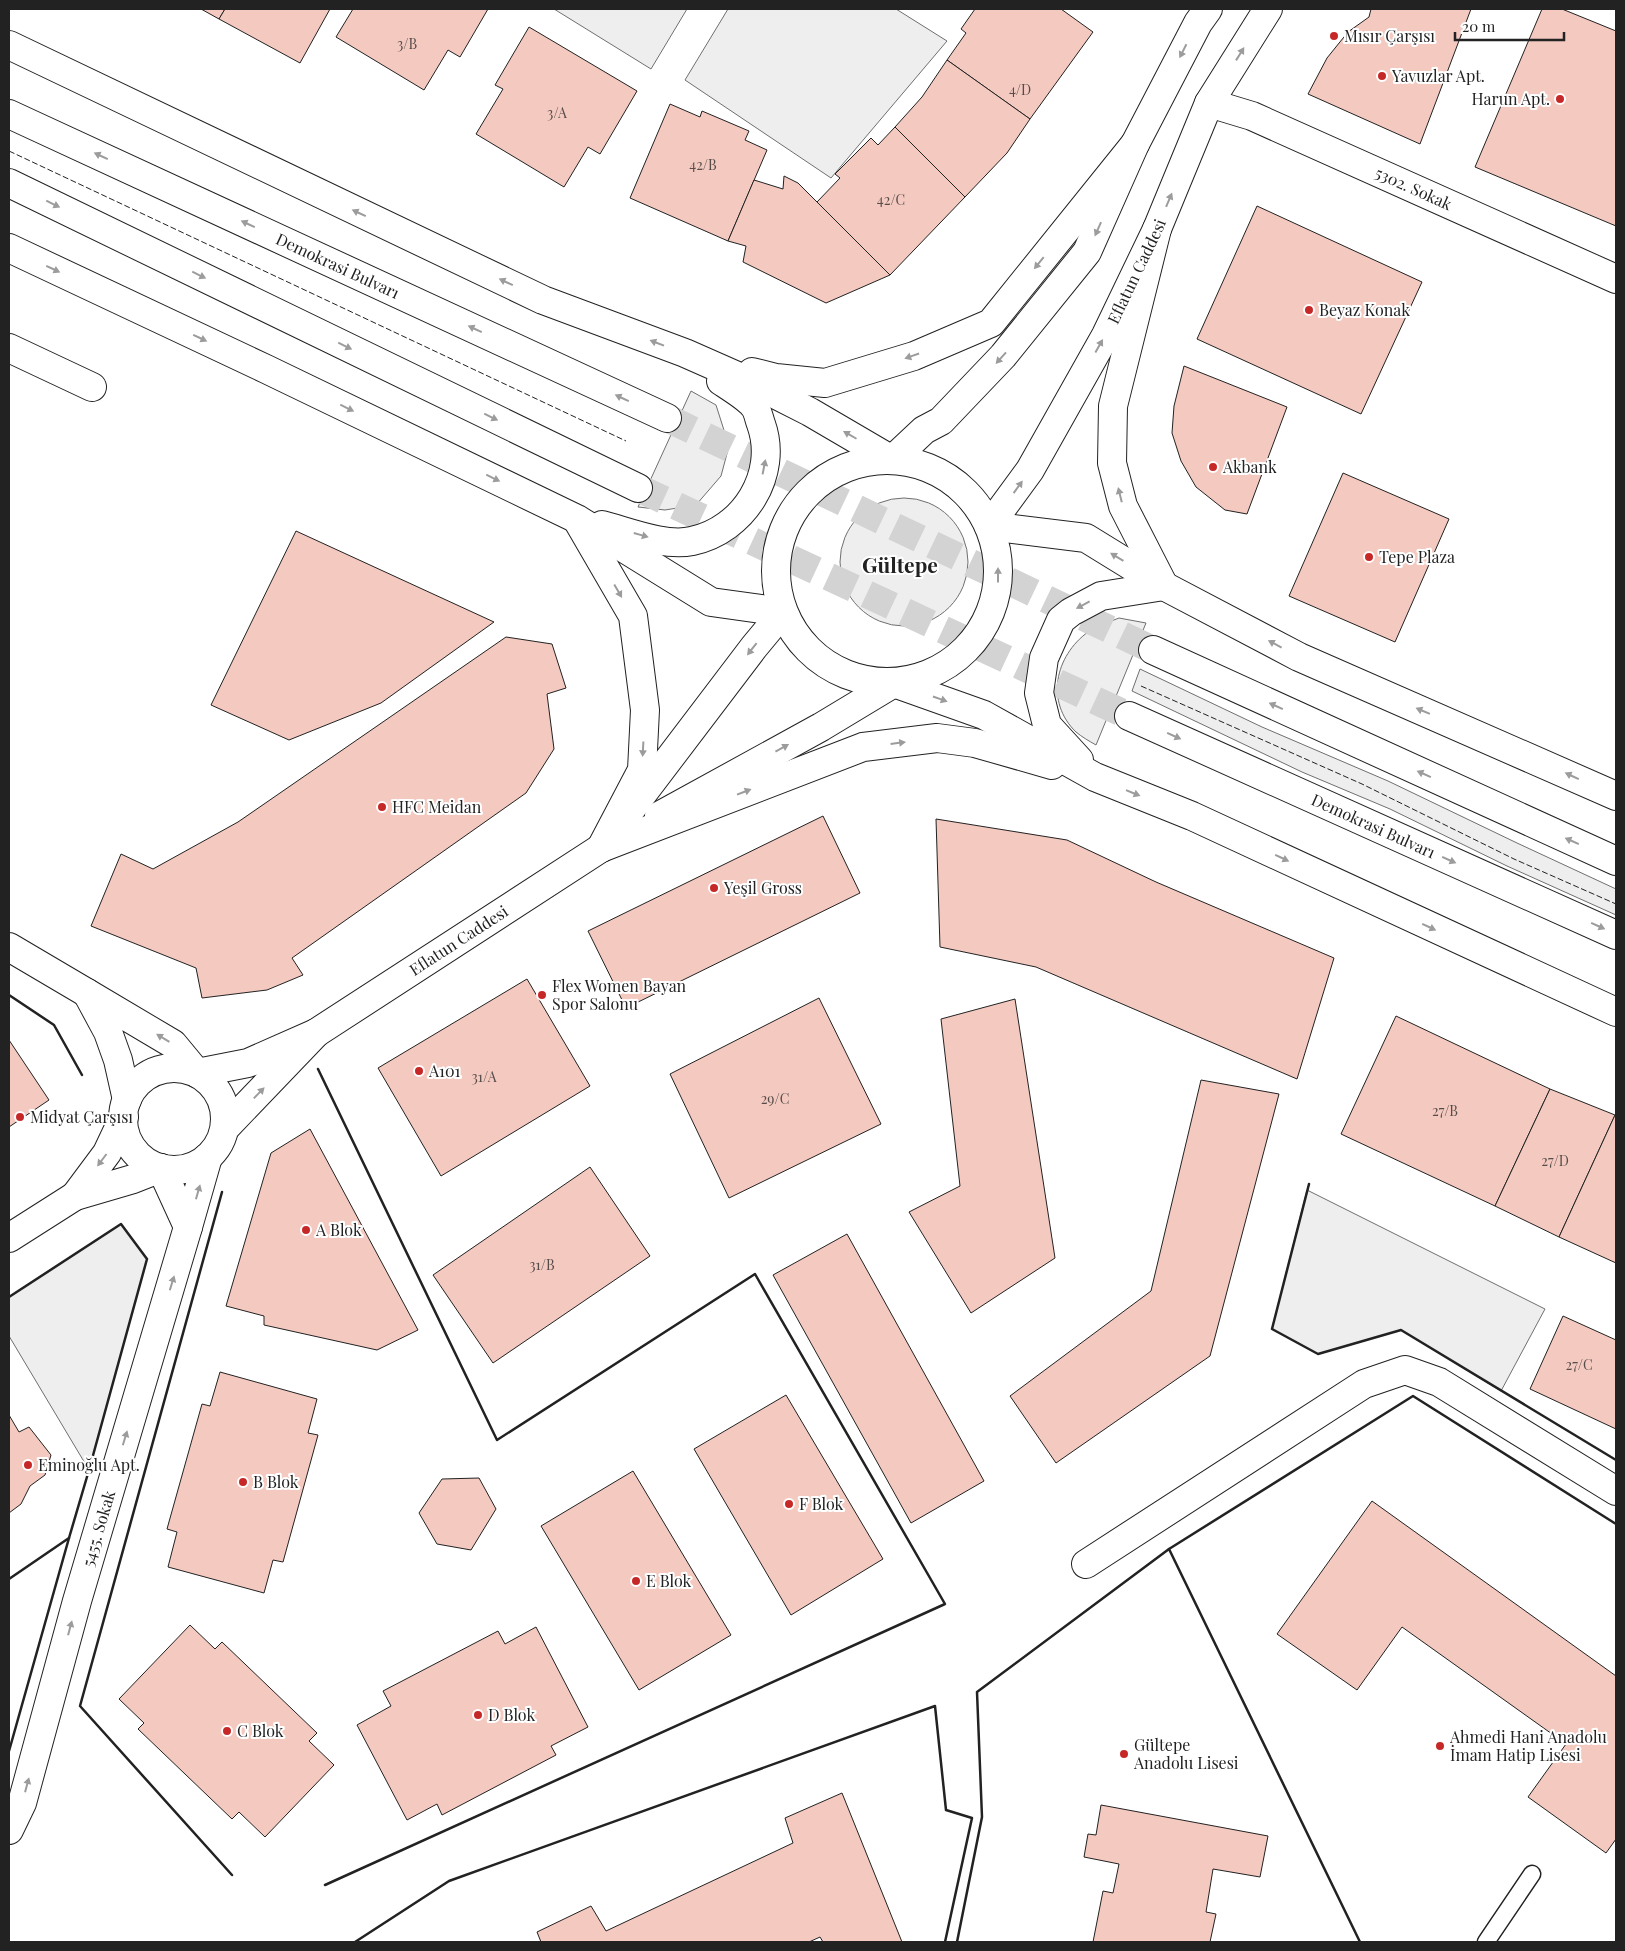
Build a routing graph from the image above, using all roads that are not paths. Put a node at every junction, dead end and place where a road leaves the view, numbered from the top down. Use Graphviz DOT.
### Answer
graph roads {
  1 [pos="1268,9"];
  2 [pos="1201,13"];
  3 [pos="9,45"];
  4 [pos="1209,103"];
  5 [pos="9,114"];
  6 [pos="1135,144"];
  7 [pos="9,183"];
  8 [pos="1157,229"];
  9 [pos="9,248"];
  10 [pos="1616,278"];
  11 [pos="9,348"];
  12 [pos="685,353"];
  13 [pos="92,387"];
  14 [pos="667,418"];
  15 [pos="892,460"];
  16 [pos="638,488"];
  17 [pos="577,518"];
  18 [pos="989,526"];
  19 [pos="1164,586"];
  20 [pos="783,612"];
  21 [pos="1153,650"];
  22 [pos="894,683"];
  23 [pos="1129,716"];
  24 [pos="1095,777"];
  25 [pos="1616,796"];
  26 [pos="601,848"];
  27 [pos="1616,861"];
  28 [pos="1616,935"];
  29 [pos="9,946"];
  30 [pos="87,993"];
  31 [pos="1616,1012"];
  32 [pos="316,1033"];
  33 [pos="196,1073"];
  34 [pos="125,1108"];
  35 [pos="225,1128"];
  36 [pos="208,1157"];
  37 [pos="160,1168"];
  38 [pos="75,1196"];
  39 [pos="188,1227"];
  40 [pos="9,1238"];
  41 [pos="1616,1491"];
  42 [pos="1086,1564"];
  43 [pos="9,1830"];
  44 [pos="1532,1874"];
  45 [pos="1486,1942"];
  4 -- 1 [label="main road, Eflatun Caddesi, one-way"];
  2 -- 6 [label="main road, one-way"];
  12 -- 3 [label="main road, one-way"];
  8 -- 4 [label="main road, Eflatun Caddesi, one-way"];
  4 -- 10 [label="main road, 5302. Sokak"];
  14 -- 5 [label="main road, Demokrasi Bulvarı, one-way"];
  6 -- 12 [label="main road, one-way"];
  6 -- 15 [label="main road, one-way"];
  7 -- 16 [label="main road, one-way"];
  18 -- 8 [label="main road, Eflatun Caddesi, one-way"];
  19 -- 8 [label="main road, one-way"];
  9 -- 17 [label="main road, one-way"];
  11 -- 13 [label="main road"];
  15 -- 12 [label="main road, one-way"];
  17 -- 12 [label="main road, one-way"];
  15 -- 18 [label="main road"];
  15 -- 20 [label="main road"];
  17 -- 20 [label="main road"];
  17 -- 26 [label="main road, one-way"];
  19 -- 18 [label="main road, one-way"];
  22 -- 18 [label="main road, one-way"];
  19 -- 24 [label="main road, one-way"];
  25 -- 19 [label="main road, one-way"];
  20 -- 22 [label="main road"];
  20 -- 26 [label="main road, one-way"];
  27 -- 21 [label="main road, one-way"];
  22 -- 24 [label="main road, one-way"];
  26 -- 22 [label="main road, one-way"];
  23 -- 28 [label="main road, Demokrasi Bulvarı, one-way"];
  26 -- 24 [label="main road, one-way"];
  24 -- 31 [label="main road, one-way"];
  26 -- 32 [label="main road, Eflatun Caddesi"];
  29 -- 30 [label="main road"];
  33 -- 30 [label="main road, one-way"];
  30 -- 34 [label="main road"];
  32 -- 33 [label="main road"];
  35 -- 32 [label="main road, one-way"];
  33 -- 34 [label="main road"];
  33 -- 35 [label="main road"];
  34 -- 37 [label="main road"];
  34 -- 38 [label="main road, one-way"];
  35 -- 36 [label="main road"];
  36 -- 37 [label="main road"];
  39 -- 36 [label="main road, 5455. Sokak, one-way"];
  37 -- 38 [label="main road"];
  37 -- 39 [label="main road"];
  38 -- 40 [label="main road"];
  43 -- 39 [label="main road, 5455. Sokak, one-way"];
  41 -- 42 [label="main road"];
  44 -- 45 [label="lane"];
}
